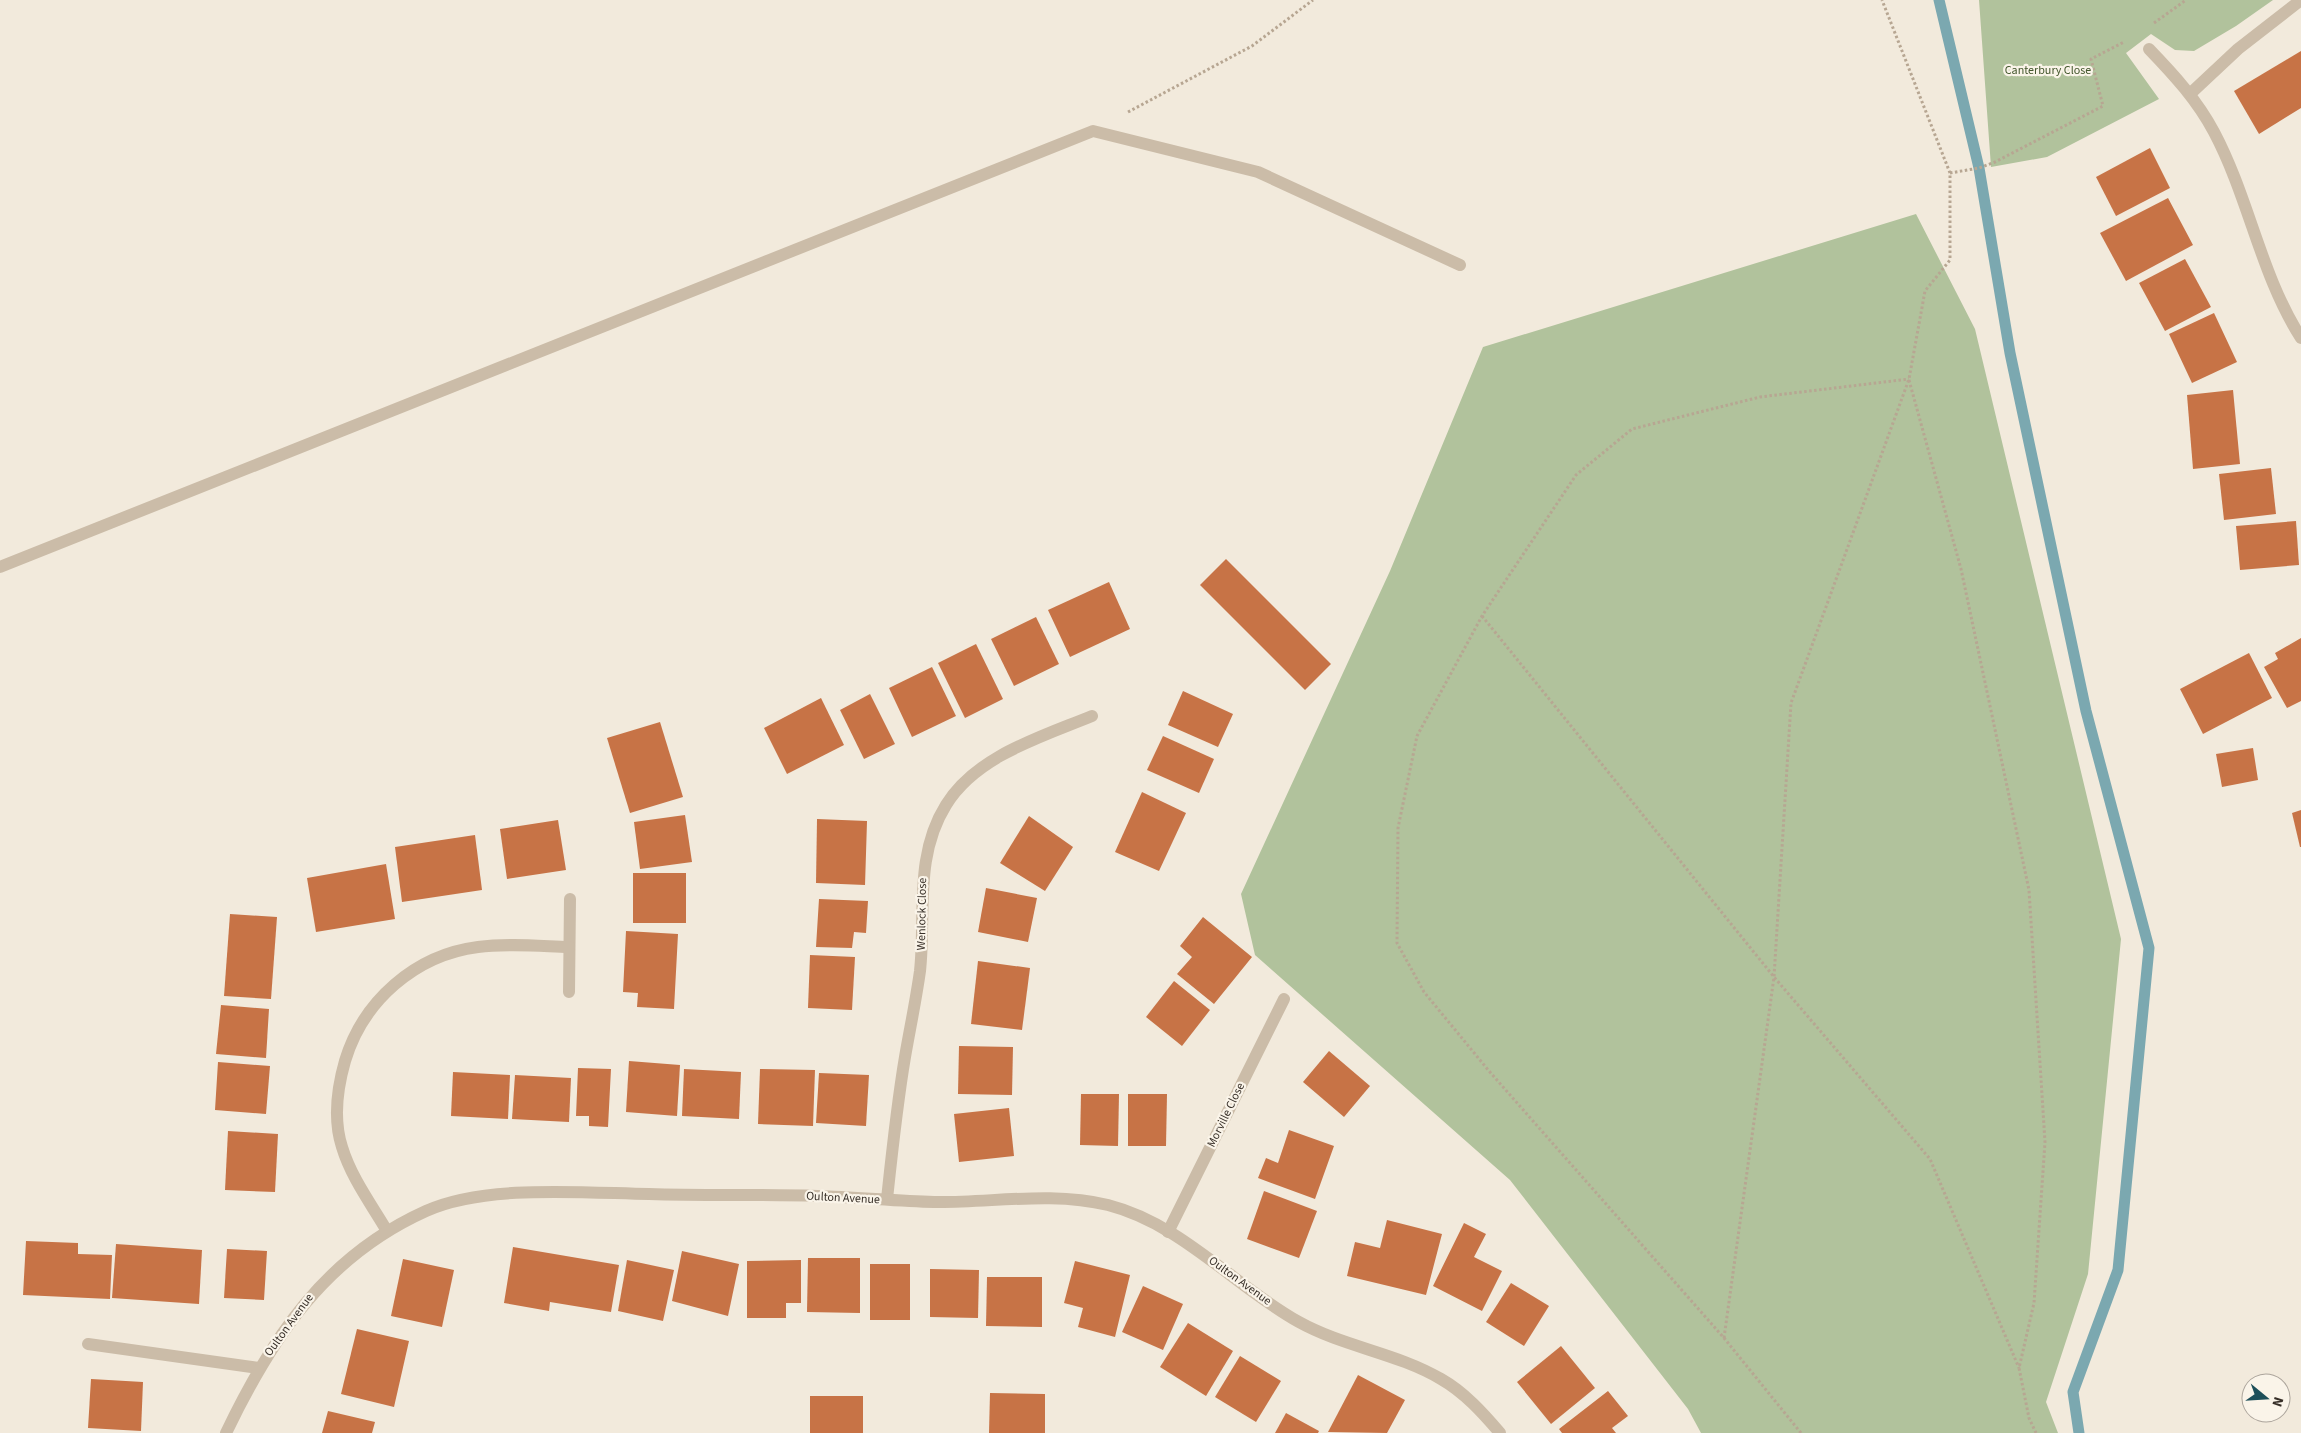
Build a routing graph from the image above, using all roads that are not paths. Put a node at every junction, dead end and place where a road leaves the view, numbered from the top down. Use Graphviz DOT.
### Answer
graph roads {
  1 [pos="2301,0"];
  2 [pos="2149,49"];
  3 [pos="2191,93"];
  4 [pos="1460,265"];
  5 [pos="2301,338"];
  6 [pos="0,568"];
  7 [pos="1092,716"];
  8 [pos="570,899"];
  9 [pos="569,947"];
  10 [pos="569,992"];
  11 [pos="1284,999"];
  12 [pos="887,1200"];
  13 [pos="387,1231"];
  14 [pos="1168,1232"];
  15 [pos="88,1344"];
  16 [pos="259,1368"];
  17 [pos="226,1433"];
  18 [pos="1500,1433"];
  1 -- 3 [label="street"];
  2 -- 3 [label="street"];
  3 -- 5 [label="street"];
  4 -- 6 [label="street"];
  7 -- 12 [label="street, Wenlock Close"];
  8 -- 9 [label="street"];
  9 -- 10 [label="street"];
  9 -- 13 [label="street"];
  11 -- 14 [label="street, Morville Close"];
  12 -- 13 [label="street, Oulton Avenue"];
  12 -- 14 [label="street, Oulton Avenue"];
  13 -- 16 [label="street, Oulton Avenue"];
  14 -- 18 [label="street, Oulton Avenue"];
  15 -- 16 [label="street"];
  16 -- 17 [label="street, Oulton Avenue"];
}
